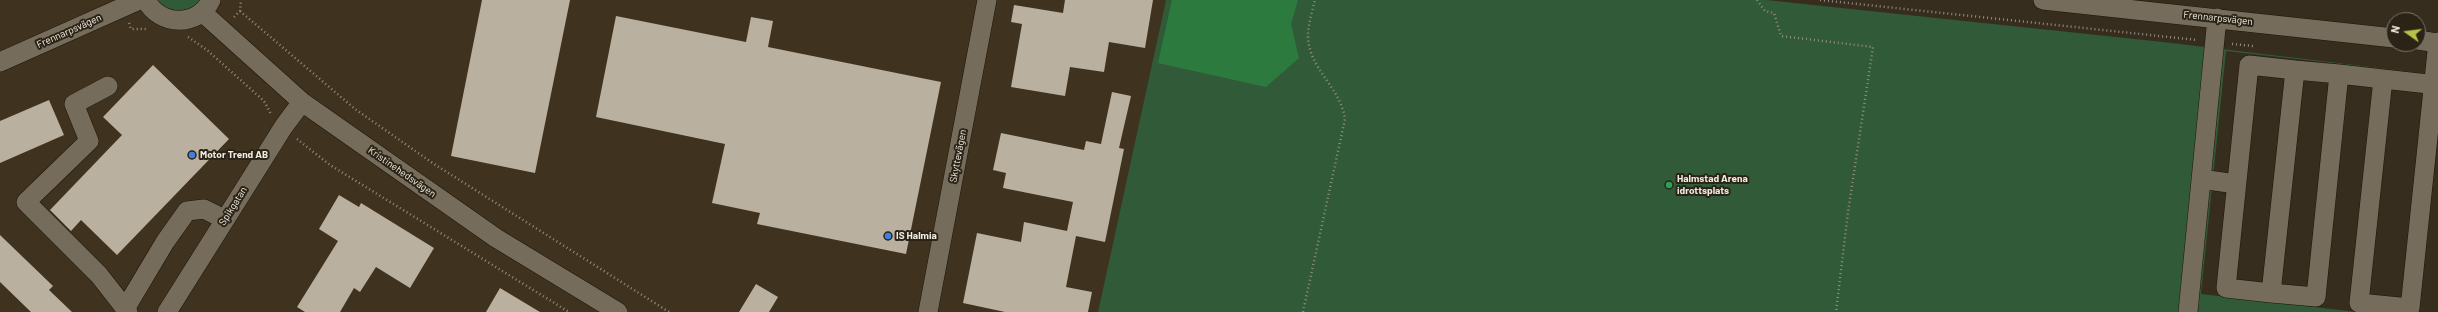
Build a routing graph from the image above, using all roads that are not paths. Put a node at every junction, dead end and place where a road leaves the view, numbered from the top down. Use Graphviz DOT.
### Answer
graph roads {
  1 [pos="146,0"];
  2 [pos="987,0"];
  3 [pos="2043,0"];
  4 [pos="131,4"];
  5 [pos="206,6"];
  6 [pos="2217,18"];
  7 [pos="2386,37"];
  8 [pos="2426,41"];
  9 [pos="2438,42"];
  10 [pos="0,62"];
  11 [pos="2295,70"];
  12 [pos="2339,74"];
  13 [pos="2383,79"];
  14 [pos="2436,85"];
  15 [pos="108,86"];
  16 [pos="302,102"];
  17 [pos="2201,179"];
  18 [pos="2236,184"];
  19 [pos="224,219"];
  20 [pos="2271,293"];
  21 [pos="127,310"];
  22 [pos="166,312"];
  23 [pos="618,312"];
  24 [pos="928,312"];
  25 [pos="2188,312"];
  1 -- 5 [label="street, Kristinehedsvägen"];
  2 -- 24 [label="street, Skyttevägen"];
  3 -- 6 [label="street, Frennarpsvägen"];
  4 -- 10 [label="street, Frennarpsvägen"];
  5 -- 16 [label="street, Kristinehedsvägen"];
  6 -- 7 [label="street, Frennarpsvägen"];
  6 -- 17 [label="street"];
  8 -- 9 [label="street"];
  9 -- 14 [label="street"];
  11 -- 12 [label="street"];
  11 -- 18 [label="street"];
  11 -- 20 [label="street"];
  12 -- 13 [label="street"];
  12 -- 20 [label="street"];
  13 -- 14 [label="street"];
  13 -- 14 [label="street"];
  15 -- 21 [label="street"];
  16 -- 19 [label="street, Spikgatan"];
  16 -- 23 [label="street, Kristinehedsvägen"];
  17 -- 18 [label="street"];
  17 -- 25 [label="street"];
  18 -- 20 [label="street"];
  19 -- 21 [label="street"];
  19 -- 22 [label="street, Spikgatan"];
}
